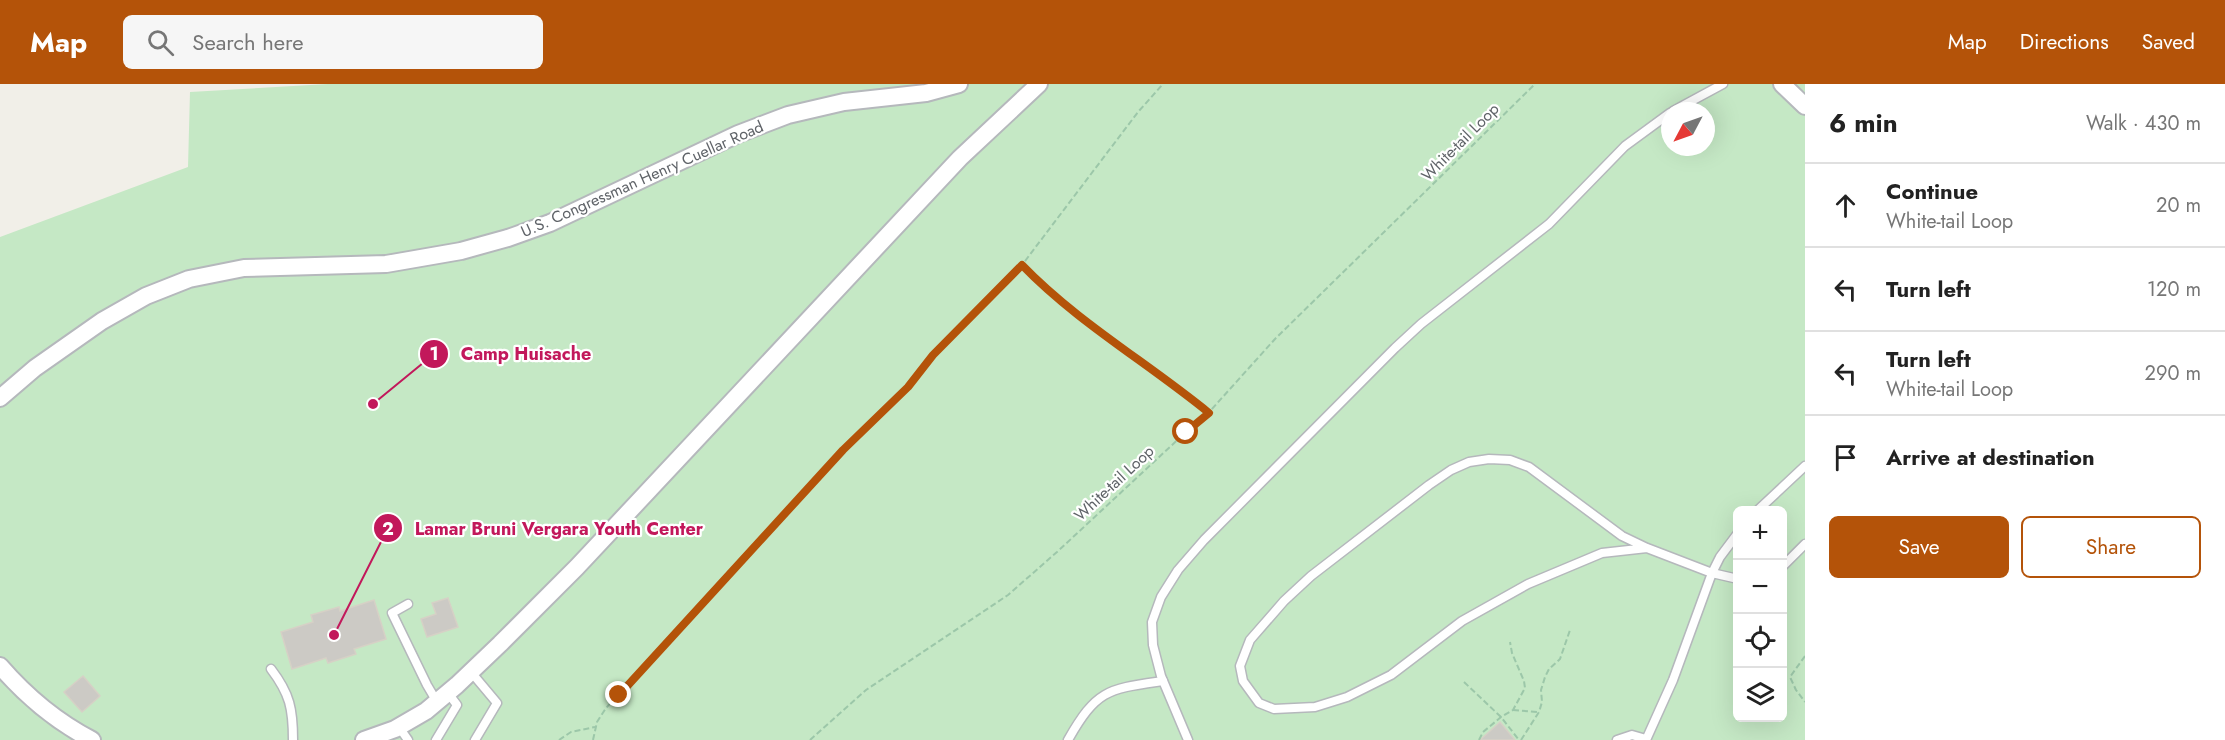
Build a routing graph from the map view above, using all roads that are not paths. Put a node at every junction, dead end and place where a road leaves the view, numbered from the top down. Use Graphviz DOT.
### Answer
graph roads {
  1 [pos="959,84"];
  2 [pos="1039,84"];
  3 [pos="1723,84"];
  4 [pos="1782,84"];
  5 [pos="1690,102"];
  6 [pos="1805,106"];
  7 [pos="1661,119"];
  8 [pos="0,398"];
  9 [pos="1805,466"];
  10 [pos="1762,506"];
  11 [pos="1733,539"];
  12 [pos="1805,544"];
  13 [pos="1647,548"];
  14 [pos="1787,562"];
  15 [pos="1712,573"];
  16 [pos="1733,578"];
  17 [pos="408,604"];
  18 [pos="0,666"];
  19 [pos="271,669"];
  20 [pos="471,672"];
  21 [pos="1163,681"];
  22 [pos="442,698"];
  23 [pos="403,733"];
  24 [pos="92,740"];
  25 [pos="293,740"];
  26 [pos="364,740"];
  27 [pos="436,740"];
  28 [pos="475,740"];
  29 [pos="1068,740"];
  30 [pos="1188,740"];
  31 [pos="1617,740"];
  32 [pos="1646,740"];
  1 -- 8 [label="street, U.S. Congressman Henry Cuellar Road"];
  2 -- 20 [label="street"];
  3 -- 5 [label="lane"];
  4 -- 6 [label="street"];
  7 -- 21 [label="lane"];
  9 -- 10 [label="lane"];
  11 -- 15 [label="lane"];
  12 -- 14 [label="lane"];
  13 -- 13 [label="lane"];
  13 -- 15 [label="lane"];
  15 -- 16 [label="lane"];
  15 -- 32 [label="lane"];
  17 -- 22 [label="lane"];
  18 -- 24 [label="street"];
  19 -- 25 [label="lane"];
  20 -- 22 [label="street"];
  20 -- 28 [label="lane"];
  21 -- 29 [label="lane"];
  21 -- 30 [label="lane"];
  22 -- 23 [label="street"];
  22 -- 27 [label="lane"];
  23 -- 26 [label="street"];
  31 -- 32 [label="lane"];
}
